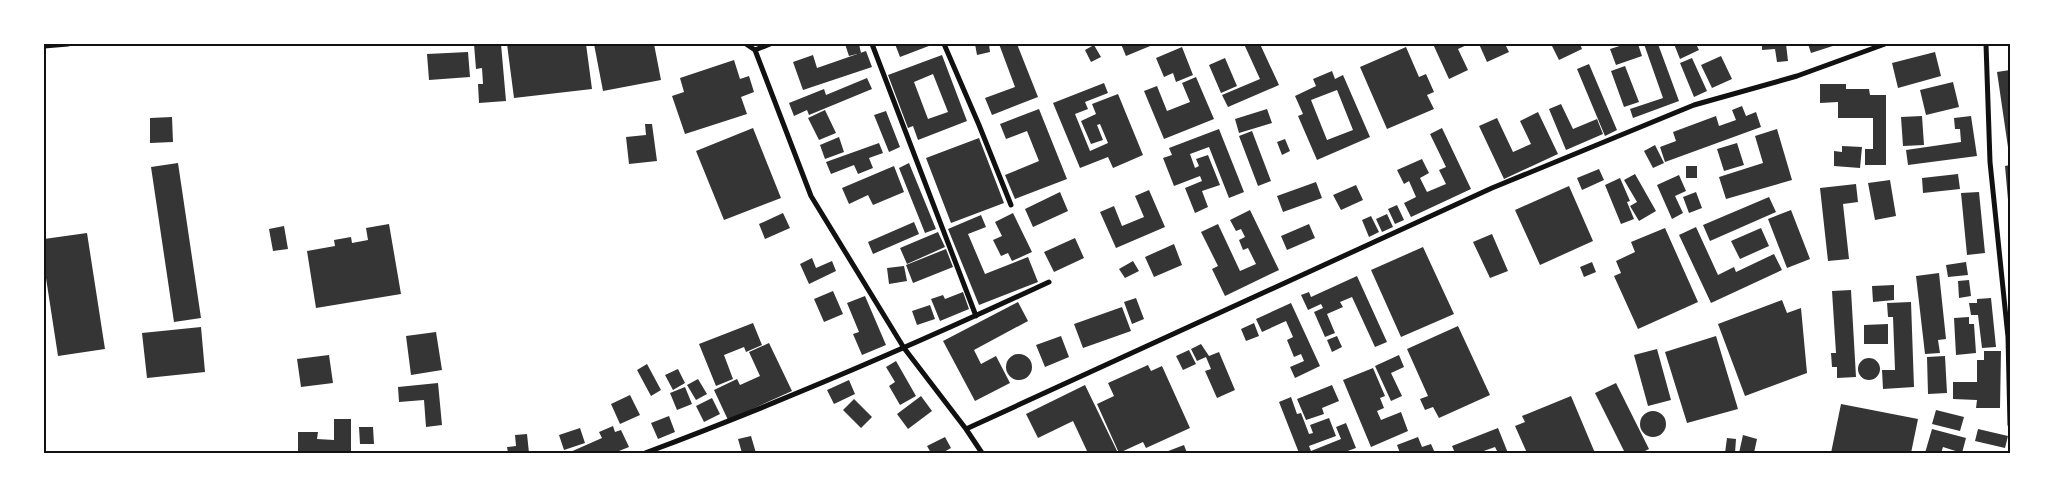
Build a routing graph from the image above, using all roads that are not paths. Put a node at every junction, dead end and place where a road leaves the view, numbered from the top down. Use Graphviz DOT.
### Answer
graph roads {
  1 [pos="68,44"];
  2 [pos="746,44"];
  3 [pos="770,44"];
  4 [pos="872,44"];
  5 [pos="944,44"];
  6 [pos="1885,44"];
  7 [pos="1986,44"];
  8 [pos="44,46"];
  9 [pos="756,50"];
  10 [pos="1011,205"];
  11 [pos="1049,282"];
  12 [pos="976,316"];
  13 [pos="904,348"];
  14 [pos="2010,425"];
  15 [pos="966,429"];
  16 [pos="645,453"];
  17 [pos="982,453"];
  1 -- 8 [label="street"];
  2 -- 9 [label="street"];
  3 -- 9 [label="street"];
  4 -- 12 [label="street"];
  5 -- 10 [label="street"];
  6 -- 15 [label="street"];
  7 -- 14 [label="street"];
  9 -- 13 [label="street"];
  11 -- 12 [label="street"];
  12 -- 13 [label="street"];
  13 -- 15 [label="street"];
  13 -- 16 [label="street"];
  15 -- 17 [label="street"];
}
